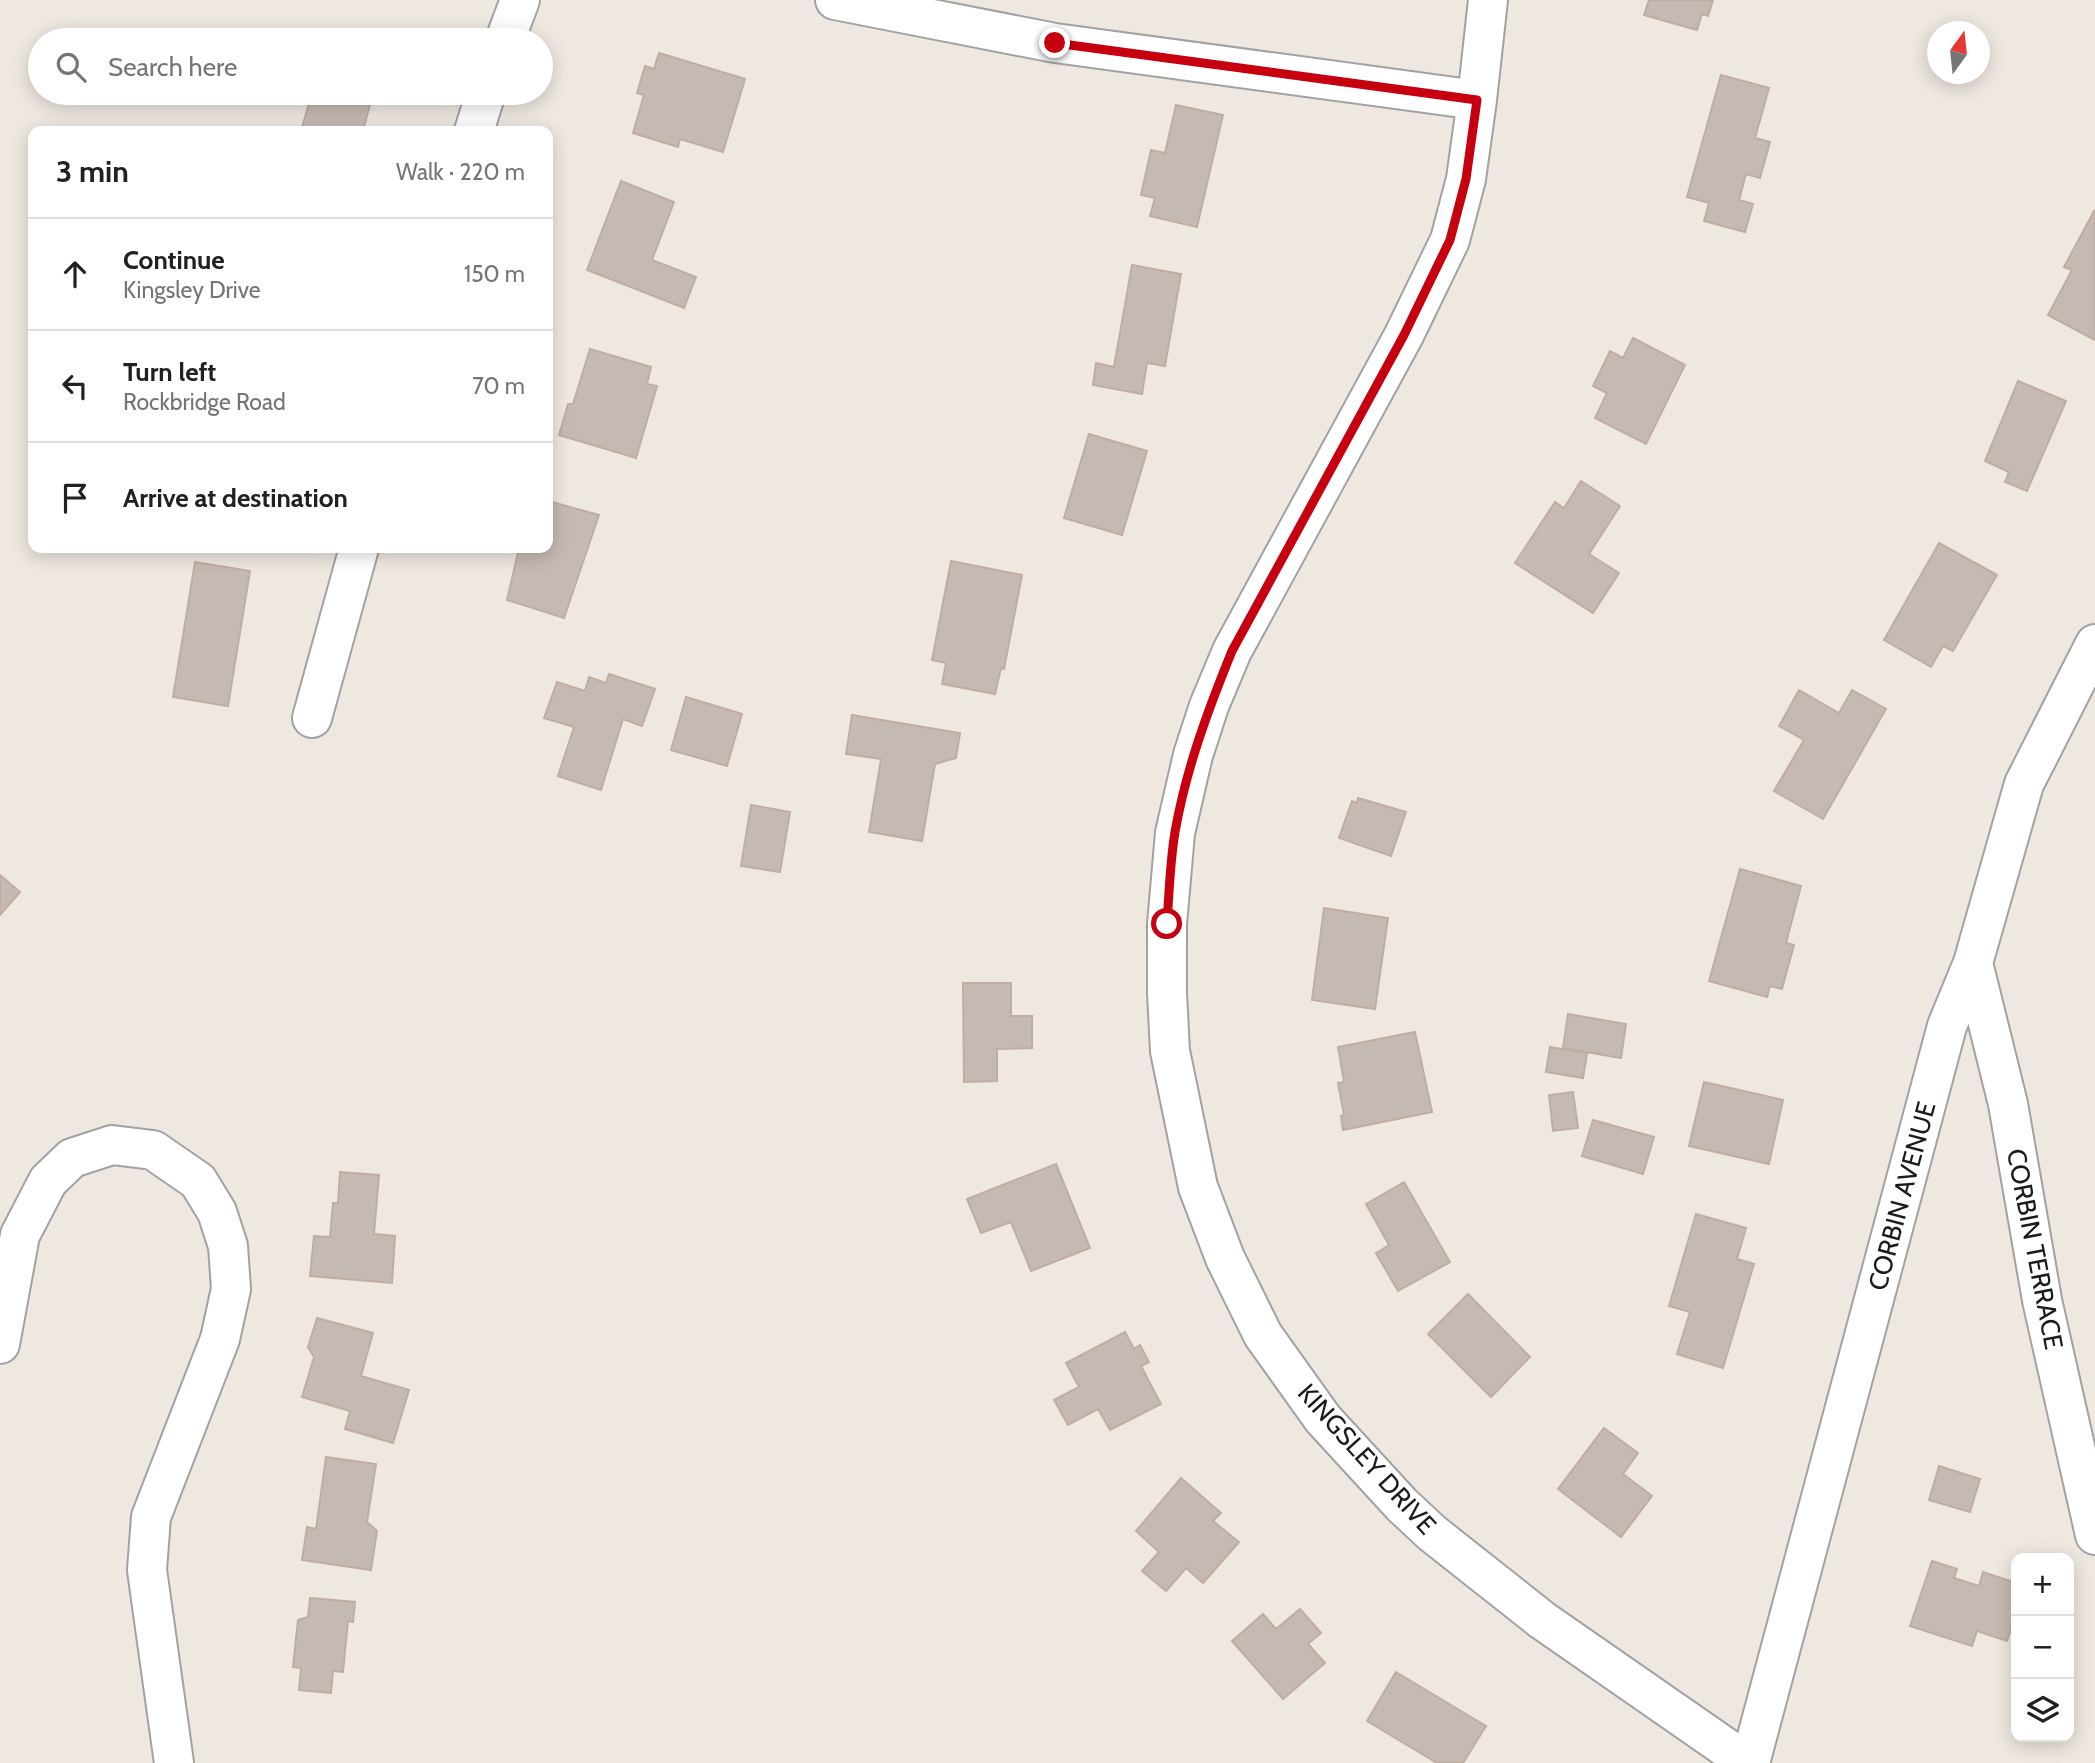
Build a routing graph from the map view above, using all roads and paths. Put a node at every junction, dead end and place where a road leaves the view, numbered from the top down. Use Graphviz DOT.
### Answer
graph roads {
  1 [pos="520,0"];
  2 [pos="835,0"];
  3 [pos="1488,0"];
  4 [pos="510,28"];
  5 [pos="1477,100"];
  6 [pos="482,105"];
  7 [pos="476,126"];
  8 [pos="358,553"];
  9 [pos="2095,644"];
  10 [pos="312,718"];
  11 [pos="1973,963"];
  12 [pos="0,1344"];
  13 [pos="2095,1535"];
  14 [pos="174,1763"];
  15 [pos="1749,1763"];
  1 -- 4 [label="street"];
  2 -- 5 [label="street"];
  3 -- 5 [label="street, KINGSLEY DRIVE"];
  5 -- 15 [label="street, KINGSLEY DRIVE"];
  6 -- 7 [label="street"];
  8 -- 10 [label="street"];
  9 -- 11 [label="street, CORBIN AVENUE"];
  11 -- 13 [label="street, CORBIN TERRACE"];
  11 -- 15 [label="street, CORBIN AVENUE"];
  12 -- 14 [label="street"];
}
